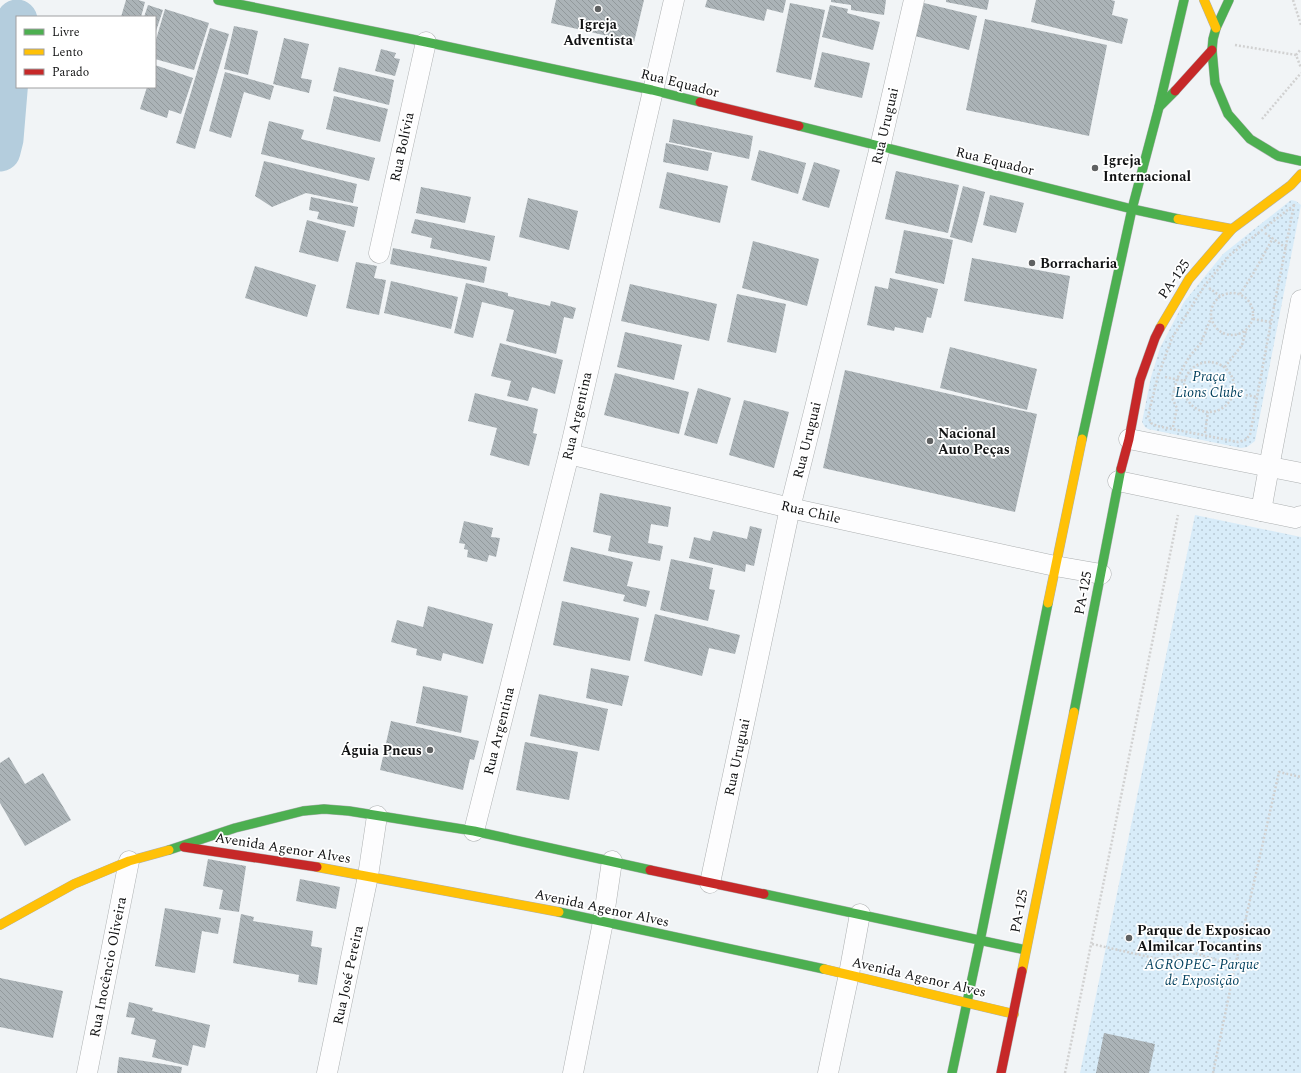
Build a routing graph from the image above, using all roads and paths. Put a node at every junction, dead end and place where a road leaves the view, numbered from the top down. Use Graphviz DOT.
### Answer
graph roads {
  1 [pos="218,0"];
  2 [pos="674,0"];
  3 [pos="914,0"];
  4 [pos="1184,0"];
  5 [pos="1204,0"];
  6 [pos="1229,0"];
  7 [pos="1293,0"];
  8 [pos="1301,25"];
  9 [pos="1216,28"];
  10 [pos="426,42"];
  11 [pos="1232,44"];
  12 [pos="1301,49"];
  13 [pos="1212,50"];
  14 [pos="1296,55"];
  15 [pos="1301,68"];
  16 [pos="1301,74"];
  17 [pos="652,90"];
  18 [pos="1159,107"];
  19 [pos="1259,123"];
  20 [pos="880,147"];
  21 [pos="1301,161"];
  22 [pos="1301,174"];
  23 [pos="1132,208"];
  24 [pos="1232,229"];
  25 [pos="1261,230"];
  26 [pos="1273,238"];
  27 [pos="1286,248"];
  28 [pos="379,253"];
  29 [pos="1205,285"];
  30 [pos="1240,294"];
  31 [pos="1220,296"];
  32 [pos="1301,300"];
  33 [pos="1212,318"];
  34 [pos="1253,319"];
  35 [pos="1271,322"];
  36 [pos="1246,330"];
  37 [pos="1225,367"];
  38 [pos="1158,376"];
  39 [pos="1177,379"];
  40 [pos="1185,381"];
  41 [pos="1234,393"];
  42 [pos="1257,397"];
  43 [pos="1208,412"];
  44 [pos="1173,430"];
  45 [pos="1204,436"];
  46 [pos="1129,440"];
  47 [pos="569,454"];
  48 [pos="1268,467"];
  49 [pos="1301,473"];
  50 [pos="1118,481"];
  51 [pos="790,508"];
  52 [pos="1261,511"];
  53 [pos="1178,514"];
  54 [pos="1301,516"];
  55 [pos="1055,566"];
  56 [pos="1101,574"];
  57 [pos="1301,776"];
  58 [pos="377,816"];
  59 [pos="474,831"];
  60 [pos="181,847"];
  61 [pos="129,861"];
  62 [pos="612,861"];
  63 [pos="368,876"];
  64 [pos="710,883"];
  65 [pos="860,914"];
  66 [pos="603,922"];
  67 [pos="0,925"];
  68 [pos="980,941"];
  69 [pos="1092,944"];
  70 [pos="1026,950"];
  71 [pos="1235,966"];
  72 [pos="849,974"];
  73 [pos="966,1003"];
  74 [pos="1014,1014"];
  75 [pos="87,1073"];
  76 [pos="327,1073"];
  77 [pos="573,1073"];
  78 [pos="828,1073"];
  79 [pos="952,1073"];
  80 [pos="1001,1073"];
  81 [pos="1065,1073"];
  82 [pos="1213,1073"];
  1 -- 10 [label="street, Rua Equador"];
  2 -- 17 [label="street, Rua Argentina"];
  3 -- 20 [label="street, Rua Uruguai"];
  4 -- 18 [label="street"];
  5 -- 9 [label="street"];
  6 -- 9 [label="street"];
  7 -- 8 [label="path"];
  9 -- 13 [label="street"];
  10 -- 17 [label="street, Rua Equador"];
  10 -- 28 [label="street, Rua Bolívia"];
  11 -- 14 [label="path"];
  12 -- 14 [label="path"];
  13 -- 18 [label="street"];
  13 -- 21 [label="street"];
  14 -- 15 [label="path"];
  16 -- 19 [label="path"];
  17 -- 20 [label="street, Rua Equador"];
  17 -- 47 [label="street, Rua Argentina"];
  18 -- 23 [label="street"];
  20 -- 23 [label="street, Rua Equador"];
  20 -- 51 [label="street, Rua Uruguai"];
  22 -- 24 [label="street, PA-125 / PA-125"];
  23 -- 24 [label="street, Rua Equador"];
  23 -- 55 [label="street"];
  24 -- 46 [label="street, PA-125 / PA-125"];
  25 -- 26 [label="path"];
  25 -- 27 [label="path"];
  25 -- 29 [label="path"];
  26 -- 27 [label="path"];
  26 -- 30 [label="path"];
  27 -- 35 [label="path"];
  29 -- 31 [label="path"];
  29 -- 38 [label="path"];
  30 -- 31 [label="path"];
  30 -- 34 [label="path"];
  31 -- 33 [label="path"];
  32 -- 48 [label="street"];
  33 -- 36 [label="path"];
  33 -- 39 [label="path"];
  34 -- 35 [label="path"];
  34 -- 36 [label="path"];
  35 -- 42 [label="path"];
  36 -- 37 [label="path"];
  37 -- 40 [label="path"];
  37 -- 41 [label="path"];
  38 -- 39 [label="path"];
  38 -- 44 [label="path"];
  39 -- 40 [label="path"];
  39 -- 44 [label="path"];
  40 -- 43 [label="path"];
  41 -- 42 [label="path"];
  41 -- 43 [label="path"];
  42 -- 45 [label="path"];
  43 -- 45 [label="path"];
  44 -- 45 [label="path"];
  46 -- 48 [label="street"];
  46 -- 50 [label="street, PA-125 / PA-125"];
  47 -- 51 [label="street, Rua Chile"];
  47 -- 59 [label="street, Rua Argentina"];
  48 -- 49 [label="street"];
  48 -- 52 [label="street"];
  50 -- 52 [label="street"];
  50 -- 56 [label="street, PA-125 / PA-125"];
  51 -- 55 [label="street, Rua Chile"];
  51 -- 64 [label="street, Rua Uruguai"];
  52 -- 54 [label="street"];
  53 -- 69 [label="path"];
  55 -- 56 [label="street, Rua Chile"];
  55 -- 68 [label="street"];
  56 -- 70 [label="street, PA-125 / PA-125"];
  57 -- 71 [label="path"];
  58 -- 59 [label="street"];
  58 -- 60 [label="street"];
  58 -- 63 [label="street, Rua José Pereira"];
  59 -- 62 [label="street"];
  60 -- 61 [label="street"];
  60 -- 63 [label="street, Avenida Agenor Alves"];
  61 -- 67 [label="street"];
  61 -- 75 [label="street, Rua Inocêncio Oliveira"];
  62 -- 64 [label="street"];
  62 -- 66 [label="street"];
  63 -- 66 [label="street, Avenida Agenor Alves"];
  63 -- 76 [label="street, Rua José Pereira"];
  64 -- 65 [label="street"];
  65 -- 68 [label="street"];
  65 -- 72 [label="street"];
  66 -- 72 [label="street, Avenida Agenor Alves"];
  66 -- 77 [label="street"];
  68 -- 70 [label="street"];
  68 -- 73 [label="street"];
  69 -- 71 [label="path"];
  69 -- 81 [label="path"];
  70 -- 74 [label="street, PA-125 / PA-125"];
  71 -- 82 [label="path"];
  72 -- 73 [label="street, Avenida Agenor Alves"];
  72 -- 78 [label="street"];
  73 -- 74 [label="street, Avenida Agenor Alves"];
  73 -- 79 [label="street"];
  74 -- 80 [label="street, PA-125 / PA-125"];
}
